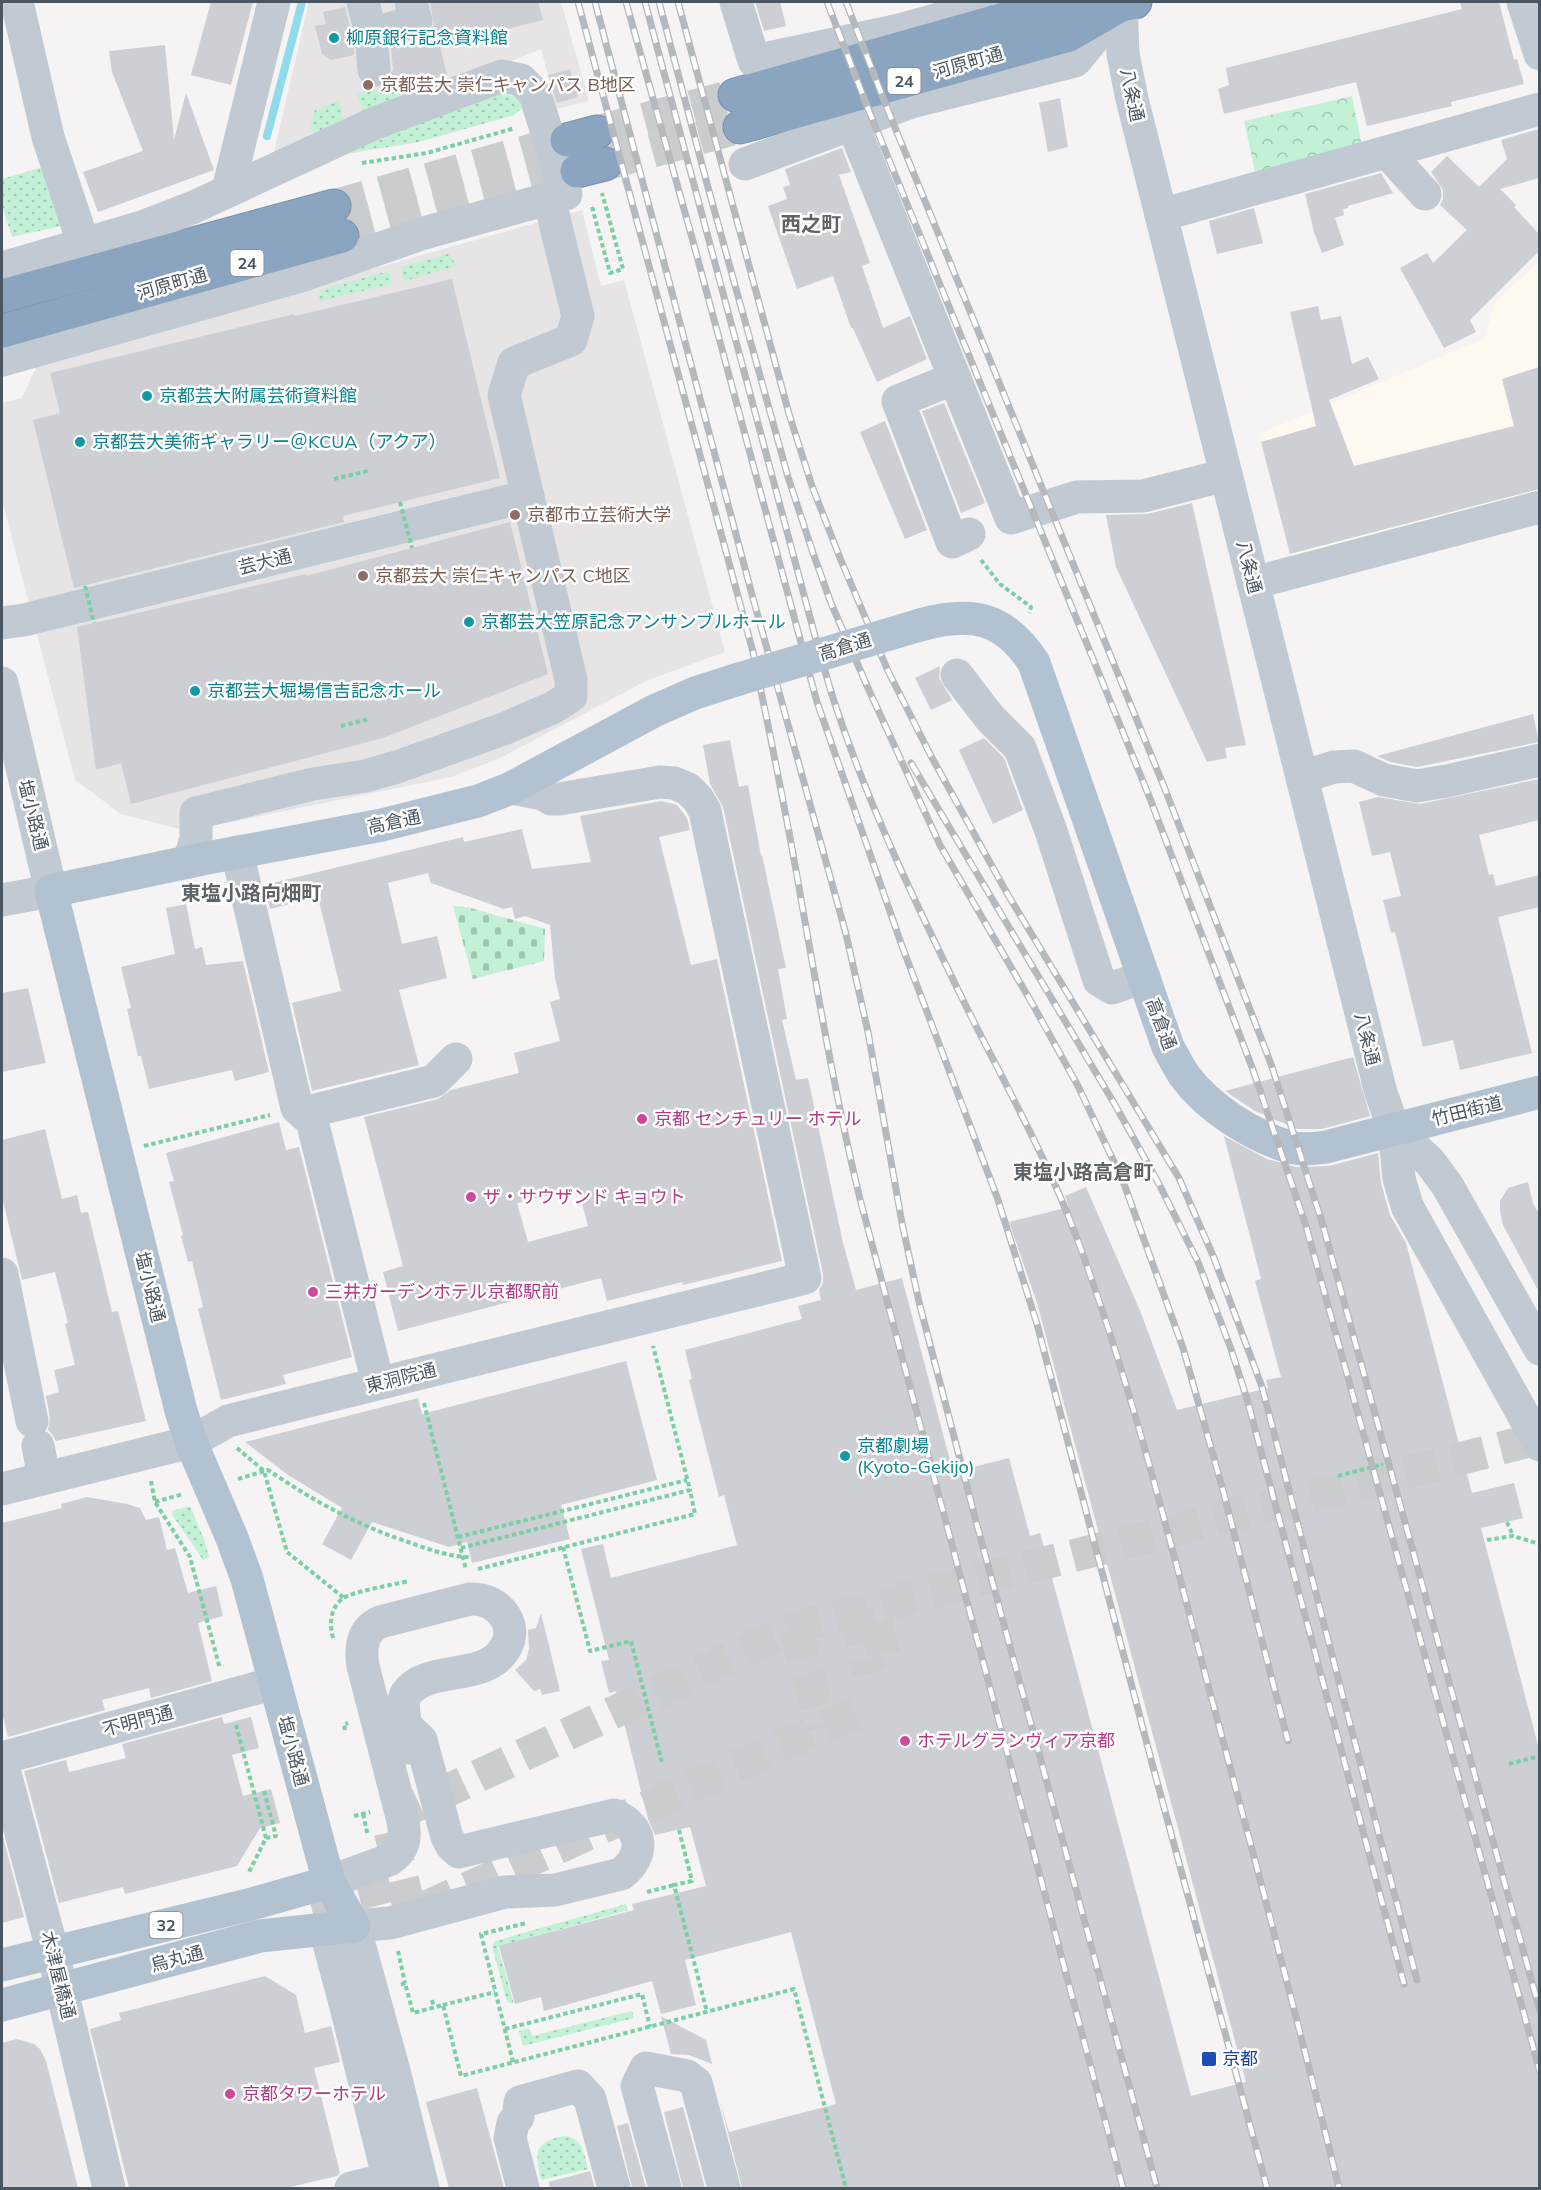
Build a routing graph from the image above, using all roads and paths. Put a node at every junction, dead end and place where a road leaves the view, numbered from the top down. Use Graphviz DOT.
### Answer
graph roads {
  1 [pos="17,2"];
  2 [pos="274,2"];
  3 [pos="363,2"];
  4 [pos="411,2"];
  5 [pos="736,2"];
  6 [pos="999,2"];
  7 [pos="1122,2"];
  8 [pos="1523,2"];
  9 [pos="371,34"];
  10 [pos="1539,54"];
  11 [pos="374,70"];
  12 [pos="735,95"];
  13 [pos="1539,109"];
  14 [pos="852,123"];
  15 [pos="740,127"];
  16 [pos="516,128"];
  17 [pos="1387,152"];
  18 [pos="357,164"];
  19 [pos="745,164"];
  20 [pos="594,174"];
  21 [pos="228,190"];
  22 [pos="1425,194"];
  23 [pos="549,198"];
  24 [pos="591,204"];
  25 [pos="1161,215"];
  26 [pos="84,245"];
  27 [pos="2,268"];
  28 [pos="2,296"];
  29 [pos="2,331"];
  30 [pos="2,360"];
  31 [pos="955,378"];
  32 [pos="368,471"];
  33 [pos="1226,475"];
  34 [pos="334,479"];
  35 [pos="528,496"];
  36 [pos="400,502"];
  37 [pos="1539,507"];
  38 [pos="969,534"];
  39 [pos="412,548"];
  40 [pos="1253,583"];
  41 [pos="85,586"];
  42 [pos="1028,616"];
  43 [pos="2,623"];
  44 [pos="94,623"];
  45 [pos="957,675"];
  46 [pos="2,683"];
  47 [pos="369,719"];
  48 [pos="341,726"];
  49 [pos="1539,760"];
  50 [pos="1302,777"];
  51 [pos="511,788"];
  52 [pos="237,852"];
  53 [pos="189,862"];
  54 [pos="51,891"];
  55 [pos="2,900"];
  56 [pos="1144,977"];
  57 [pos="456,1059"];
  58 [pos="1539,1092"];
  59 [pos="300,1110"];
  60 [pos="1394,1130"];
  61 [pos="118,1153"];
  62 [pos="2,1274"];
  63 [pos="652,1343"];
  64 [pos="1539,1349"];
  65 [pos="378,1383"];
  66 [pos="424,1402"];
  67 [pos="191,1442"];
  68 [pos="1539,1444"];
  69 [pos="234,1446"];
  70 [pos="38,1448"];
  71 [pos="1383,1464"];
  72 [pos="264,1472"];
  73 [pos="150,1474"];
  74 [pos="1338,1476"];
  75 [pos="237,1479"];
  76 [pos="687,1479"];
  77 [pos="2,1489"];
  78 [pos="690,1490"];
  79 [pos="187,1493"];
  80 [pos="155,1502"];
  81 [pos="1507,1522"];
  82 [pos="1513,1536"];
  83 [pos="458,1537"];
  84 [pos="1487,1540"];
  85 [pos="1539,1544"];
  86 [pos="563,1547"];
  87 [pos="461,1548"];
  88 [pos="463,1557"];
  89 [pos="471,1557"];
  90 [pos="344,1598"];
  91 [pos="339,1604"];
  92 [pos="330,1629"];
  93 [pos="275,1683"];
  94 [pos="228,1696"];
  95 [pos="1539,1756"];
  96 [pos="2,1760"];
  97 [pos="662,1763"];
  98 [pos="1509,1764"];
  99 [pos="264,1791"];
  100 [pos="363,1814"];
  101 [pos="679,1830"];
  102 [pos="368,1836"];
  103 [pos="266,1838"];
  104 [pos="245,1878"];
  105 [pos="329,1882"];
  106 [pos="674,1885"];
  107 [pos="641,1893"];
  108 [pos="532,1922"];
  109 [pos="340,1928"];
  110 [pos="398,1952"];
  111 [pos="53,1953"];
  112 [pos="2,1965"];
  113 [pos="405,1983"];
  114 [pos="61,1990"];
  115 [pos="495,1992"];
  116 [pos="432,2000"];
  117 [pos="2,2005"];
  118 [pos="443,2005"];
  119 [pos="434,2007"];
  120 [pos="707,2012"];
  121 [pos="650,2027"];
  122 [pos="505,2029"];
  123 [pos="513,2062"];
  124 [pos="394,2071"];
  125 [pos="637,2086"];
  126 [pos="590,2098"];
  127 [pos="389,2184"];
  128 [pos="109,2188"];
  129 [pos="351,2188"];
  130 [pos="423,2188"];
  131 [pos="443,2188"];
  132 [pos="523,2188"];
  133 [pos="614,2188"];
  134 [pos="665,2188"];
  135 [pos="724,2188"];
  1 -- 26 [label="street"];
  2 -- 21 [label="street"];
  3 -- 9 [label="street"];
  4 -- 9 [label="street"];
  5 -- 6 [label="street"];
  7 -- 12 [label="highway, 河原町通 / 24"];
  7 -- 14 [label="street"];
  7 -- 15 [label="highway, 河原町通 / 24"];
  7 -- 25 [label="street, 八条通"];
  8 -- 10 [label="street"];
  9 -- 11 [label="street"];
  13 -- 17 [label="street"];
  14 -- 19 [label="street"];
  14 -- 31 [label="street"];
  16 -- 18 [label="path"];
  17 -- 22 [label="street"];
  17 -- 25 [label="street"];
  20 -- 24 [label="path"];
  21 -- 23 [label="street"];
  21 -- 26 [label="street"];
  23 -- 30 [label="street"];
  23 -- 35 [label="street"];
  25 -- 33 [label="street, 八条通"];
  26 -- 27 [label="street"];
  28 -- 29 [label="highway, 河原町通 / 24"];
  31 -- 33 [label="street"];
  31 -- 38 [label="street"];
  32 -- 34 [label="path"];
  33 -- 40 [label="street, 八条通"];
  35 -- 43 [label="street, 芸大通"];
  35 -- 53 [label="street"];
  36 -- 39 [label="path, bridge"];
  37 -- 40 [label="street"];
  38 -- 42 [label="path"];
  40 -- 50 [label="street, 八条通"];
  41 -- 44 [label="path, bridge"];
  45 -- 56 [label="street"];
  46 -- 54 [label="street, 塩小路通"];
  47 -- 48 [label="path"];
  49 -- 50 [label="street"];
  50 -- 60 [label="street, 八条通"];
  51 -- 52 [label="main road, 高倉通"];
  51 -- 56 [label="main road, 高倉通, bridge"];
  51 -- 65 [label="street, 東洞院通"];
  52 -- 53 [label="main road, 高倉通"];
  52 -- 59 [label="street"];
  53 -- 54 [label="main road, 高倉通"];
  54 -- 55 [label="street, 高倉通"];
  54 -- 61 [label="main road, 塩小路通"];
  56 -- 60 [label="main road, 高倉通"];
  57 -- 59 [label="street"];
  58 -- 60 [label="main road, 竹田街道"];
  59 -- 61 [label="path"];
  59 -- 65 [label="street"];
  60 -- 64 [label="street, 八条通"];
  60 -- 68 [label="street, 八条通"];
  61 -- 67 [label="main road, 塩小路通"];
  62 -- 70 [label="street"];
  63 -- 76 [label="path"];
  65 -- 67 [label="street, 東洞院通"];
  66 -- 83 [label="path"];
  67 -- 70 [label="street, 東洞院通"];
  67 -- 93 [label="main road, 塩小路通"];
  69 -- 72 [label="path"];
  70 -- 77 [label="street, 東洞院通"];
  71 -- 74 [label="path"];
  72 -- 75 [label="path"];
  72 -- 88 [label="path"];
  72 -- 90 [label="path"];
  73 -- 80 [label="path"];
  76 -- 78 [label="path"];
  76 -- 83 [label="path"];
  78 -- 86 [label="path"];
  78 -- 87 [label="path"];
  79 -- 80 [label="path"];
  80 -- 94 [label="path"];
  81 -- 82 [label="path"];
  82 -- 84 [label="path"];
  82 -- 85 [label="path"];
  83 -- 87 [label="path"];
  86 -- 88 [label="path"];
  86 -- 97 [label="path"];
  87 -- 88 [label="path"];
  88 -- 89 [label="path"];
  91 -- 92 [label="path"];
  93 -- 94 [label="street, 不明門通"];
  93 -- 105 [label="main road, 塩小路通"];
  94 -- 96 [label="street, 不明門通"];
  94 -- 103 [label="path"];
  95 -- 98 [label="path"];
  96 -- 111 [label="street, 木津屋橋通"];
  99 -- 103 [label="path"];
  100 -- 102 [label="path"];
  101 -- 106 [label="path"];
  103 -- 104 [label="path"];
  105 -- 109 [label="main road, 塩小路通"];
  105 -- 109 [label="street"];
  105 -- 111 [label="main road, 烏丸通 / 32"];
  106 -- 107 [label="path"];
  106 -- 120 [label="path"];
  108 -- 115 [label="path"];
  109 -- 114 [label="main road, 烏丸通 / 32"];
  109 -- 124 [label="street, 塩小路通"];
  109 -- 127 [label="street, 塩小路通"];
  110 -- 113 [label="path"];
  111 -- 112 [label="main road, 烏丸通 / 32"];
  111 -- 114 [label="street, 木津屋橋通"];
  114 -- 117 [label="main road, 烏丸通 / 32"];
  114 -- 128 [label="street, 木津屋橋通"];
  115 -- 118 [label="path"];
  115 -- 122 [label="path"];
  116 -- 119 [label="path"];
  121 -- 122 [label="path"];
  122 -- 123 [label="path"];
  124 -- 130 [label="street, 塩小路通"];
  124 -- 131 [label="street"];
  125 -- 126 [label="street"];
  125 -- 134 [label="street"];
  125 -- 135 [label="street"];
  126 -- 132 [label="street"];
  126 -- 133 [label="street"];
  127 -- 129 [label="street"];
}
